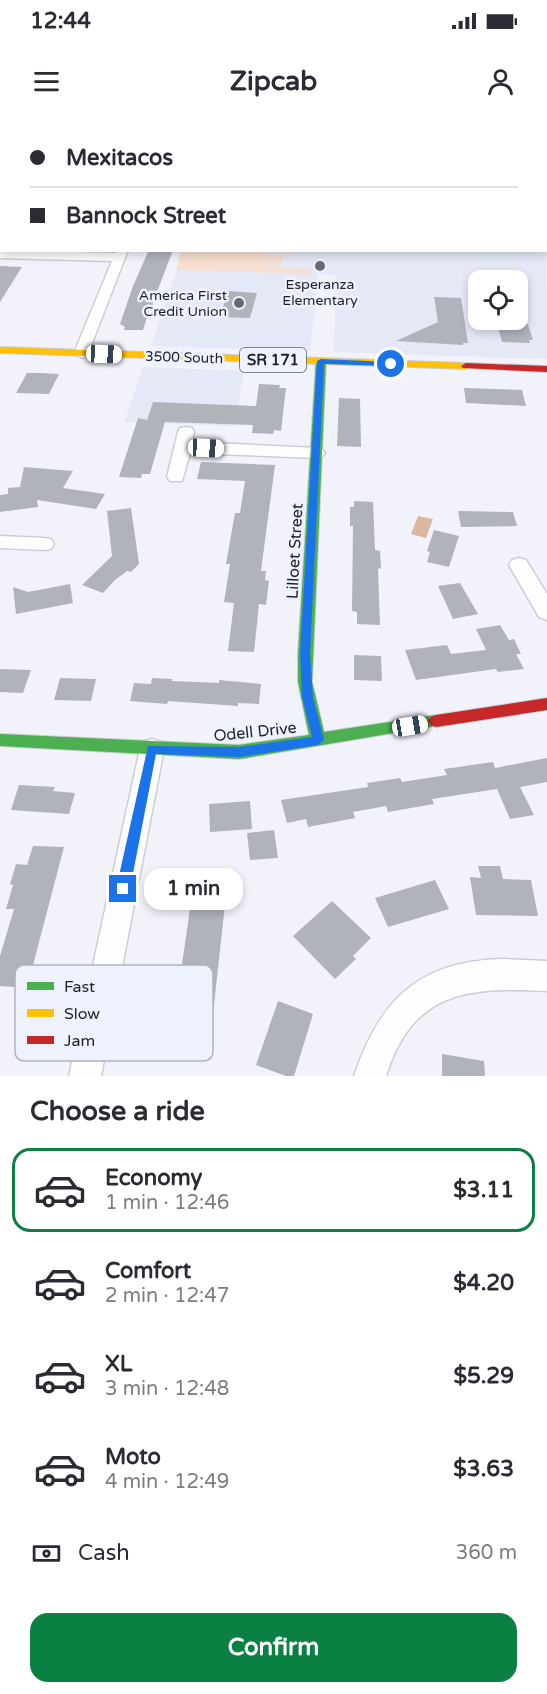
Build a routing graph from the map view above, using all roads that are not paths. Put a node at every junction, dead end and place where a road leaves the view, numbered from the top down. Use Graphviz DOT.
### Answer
graph roads {
  1 [pos="0,254"];
  2 [pos="120,254"];
  3 [pos="0,350"];
  4 [pos="82,353"];
  5 [pos="321,361"];
  6 [pos="547,369"];
  7 [pos="316,453"];
  8 [pos="176,477"];
  9 [pos="0,542"];
  10 [pos="44,544"];
  11 [pos="519,564"];
  12 [pos="547,612"];
  13 [pos="547,704"];
  14 [pos="0,740"];
  15 [pos="318,740"];
  16 [pos="152,749"];
  17 [pos="108,965"];
  18 [pos="547,976"];
  19 [pos="88,1061"];
  20 [pos="85,1076"];
  21 [pos="370,1076"];
  1 -- 2 [label="street"];
  2 -- 4 [label="street"];
  3 -- 4 [label="street, 3500 South / SR 171"];
  4 -- 5 [label="street, 3500 South / SR 171"];
  5 -- 6 [label="street, 3500 South / SR 171"];
  5 -- 7 [label="street, Lilloet Street"];
  7 -- 8 [label="street"];
  7 -- 15 [label="street, Lilloet Street"];
  9 -- 10 [label="street"];
  11 -- 12 [label="street"];
  13 -- 15 [label="street, Odell Drive"];
  14 -- 16 [label="street, Odell Drive"];
  15 -- 16 [label="street, Odell Drive"];
  16 -- 17 [label="street"];
  18 -- 21 [label="street"];
  19 -- 20 [label="street"];
}
